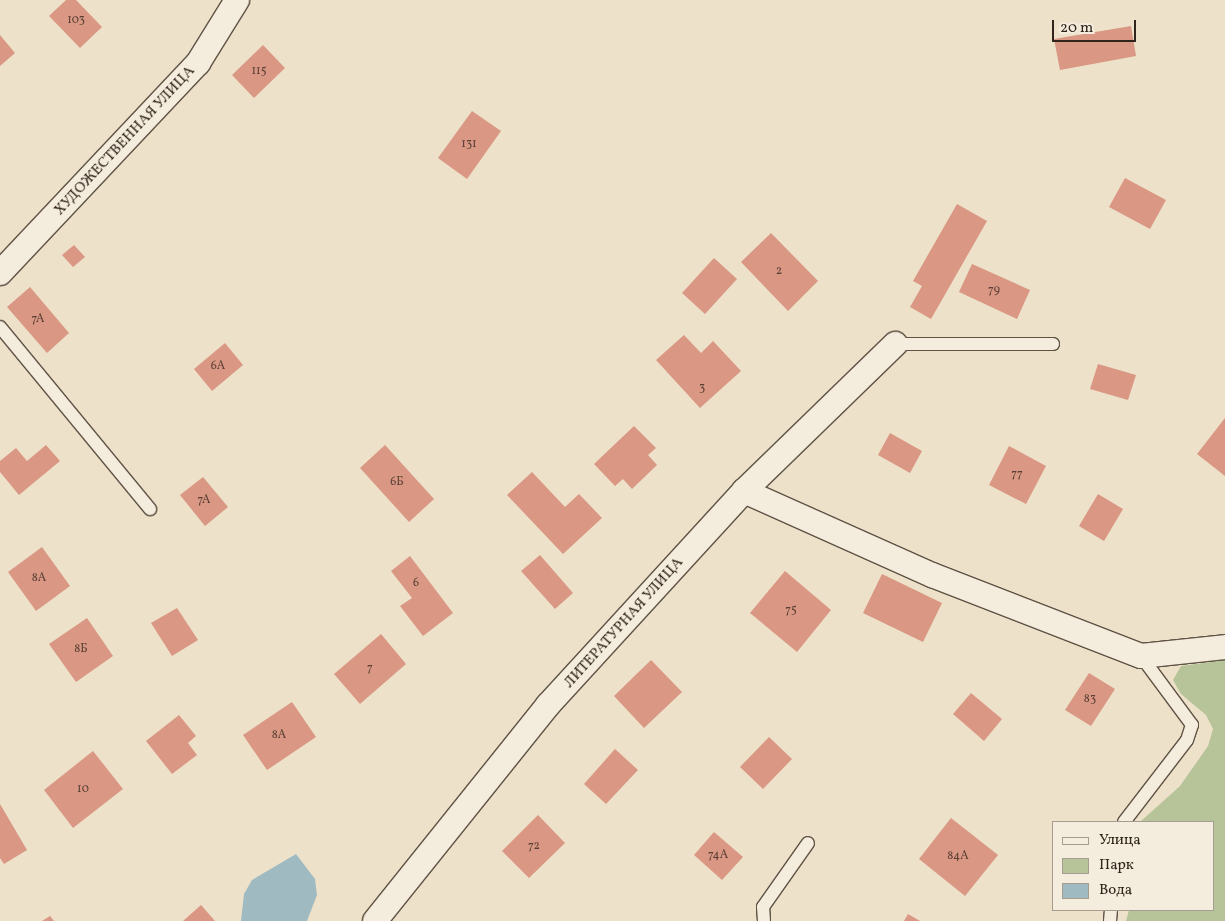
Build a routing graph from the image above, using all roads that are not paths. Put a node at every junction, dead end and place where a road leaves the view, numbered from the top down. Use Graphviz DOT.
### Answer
graph roads {
  1 [pos="237,0"];
  2 [pos="0,273"];
  3 [pos="0,327"];
  4 [pos="895,344"];
  5 [pos="1053,344"];
  6 [pos="744,491"];
  7 [pos="150,509"];
  8 [pos="1225,648"];
  9 [pos="1141,656"];
  10 [pos="1125,821"];
  11 [pos="808,844"];
  12 [pos="375,921"];
  13 [pos="764,921"];
  1 -- 2 [label="street, ХУДОЖЕСТВЕННАЯ УЛИЦА"];
  3 -- 7 [label="lane"];
  4 -- 5 [label="lane"];
  4 -- 6 [label="street, ЛИТЕРАТУРНАЯ УЛИЦА"];
  6 -- 9 [label="street"];
  6 -- 12 [label="street, ЛИТЕРАТУРНАЯ УЛИЦА"];
  8 -- 9 [label="street"];
  9 -- 10 [label="lane"];
  11 -- 13 [label="lane"];
}
